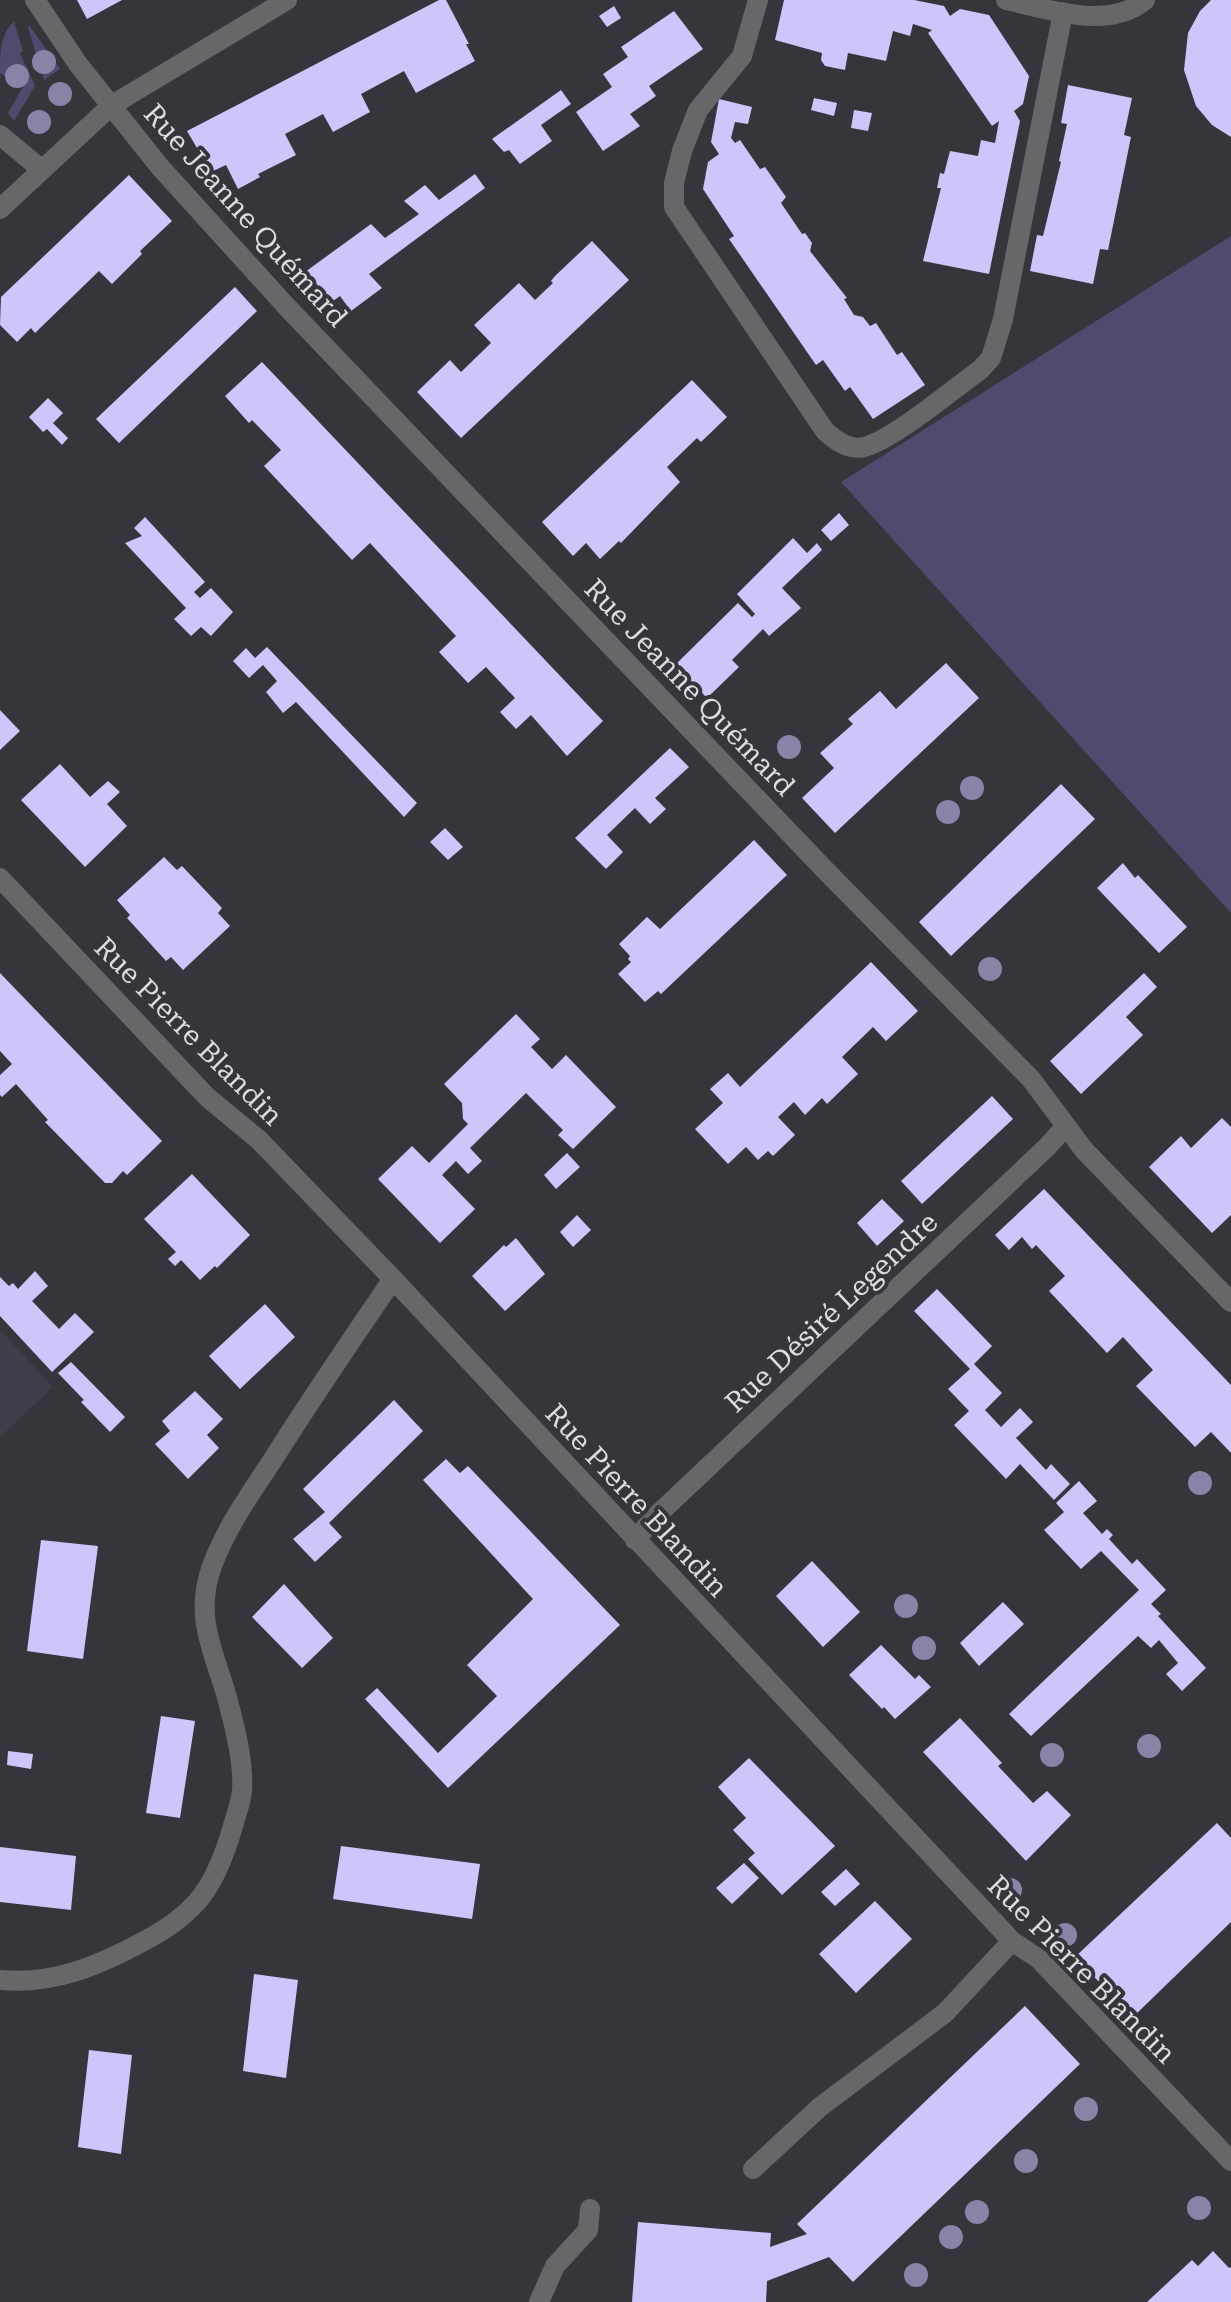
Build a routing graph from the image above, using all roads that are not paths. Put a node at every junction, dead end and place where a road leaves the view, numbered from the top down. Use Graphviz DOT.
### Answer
graph roads {
  1 [pos="35,0"];
  2 [pos="287,0"];
  3 [pos="758,0"];
  4 [pos="1006,0"];
  5 [pos="1145,0"];
  6 [pos="1063,12"];
  7 [pos="112,105"];
  8 [pos="0,135"];
  9 [pos="42,170"];
  10 [pos="0,209"];
  11 [pos="0,878"];
  12 [pos="1066,1126"];
  13 [pos="393,1279"];
  14 [pos="1231,1302"];
  15 [pos="635,1540"];
  16 [pos="1012,1941"];
  17 [pos="0,1980"];
  18 [pos="1231,2161"];
  19 [pos="753,2169"];
  20 [pos="590,2209"];
  21 [pos="539,2302"];
  1 -- 7 [label="street, Rue Jeanne Quémard"];
  2 -- 7 [label="street"];
  3 -- 6 [label="street"];
  4 -- 6 [label="street"];
  5 -- 6 [label="street"];
  7 -- 9 [label="street"];
  7 -- 12 [label="street, Rue Jeanne Quémard"];
  8 -- 9 [label="street"];
  9 -- 10 [label="street"];
  11 -- 13 [label="street, Rue Pierre Blandin"];
  12 -- 14 [label="street, Rue Jeanne Quémard"];
  12 -- 15 [label="street, Rue Désiré Legendre"];
  13 -- 15 [label="street, Rue Pierre Blandin"];
  13 -- 17 [label="street"];
  15 -- 16 [label="street, Rue Pierre Blandin"];
  16 -- 18 [label="street, Rue Pierre Blandin"];
  16 -- 19 [label="street"];
  20 -- 21 [label="street"];
}
